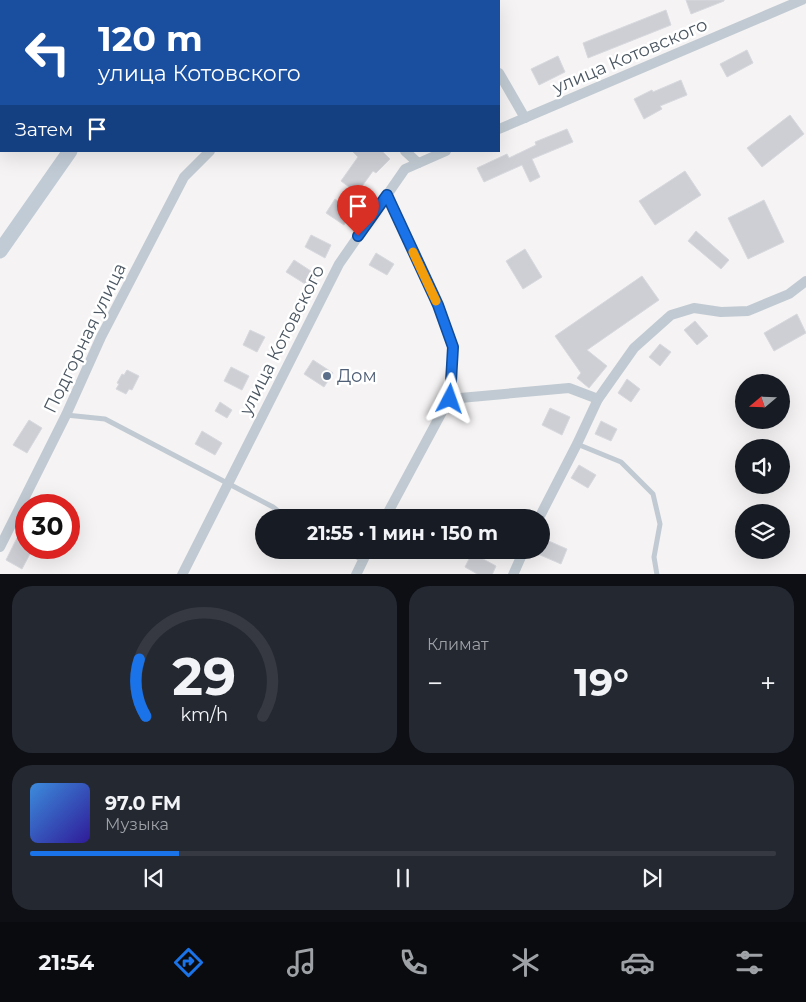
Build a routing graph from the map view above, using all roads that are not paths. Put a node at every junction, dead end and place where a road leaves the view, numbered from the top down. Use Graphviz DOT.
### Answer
graph roads {
  1 [pos="802,0"];
  2 [pos="500,75"];
  3 [pos="525,118"];
  4 [pos="500,129"];
  5 [pos="69,152"];
  6 [pos="209,152"];
  7 [pos="405,152"];
  8 [pos="444,152"];
  9 [pos="418,163"];
  10 [pos="387,195"];
  11 [pos="0,249"];
  12 [pos="806,281"];
  13 [pos="450,399"];
  14 [pos="598,399"];
  15 [pos="66,415"];
  16 [pos="577,444"];
  17 [pos="228,484"];
  18 [pos="276,509"];
  19 [pos="390,509"];
  20 [pos="544,509"];
  21 [pos="0,547"];
  22 [pos="364,559"];
  23 [pos="520,559"];
  24 [pos="182,574"];
  25 [pos="356,574"];
  26 [pos="513,574"];
  27 [pos="657,574"];
  1 -- 3 [label="street, улица Котовского"];
  2 -- 3 [label="street"];
  3 -- 4 [label="street, улица Котовского"];
  5 -- 11 [label="main road"];
  6 -- 15 [label="street, Подгорная улица"];
  7 -- 9 [label="street"];
  8 -- 9 [label="street, улица Котовского"];
  9 -- 10 [label="street, улица Котовского"];
  10 -- 13 [label="street"];
  10 -- 17 [label="street, улица Котовского"];
  12 -- 14 [label="street"];
  13 -- 14 [label="street"];
  13 -- 19 [label="street"];
  14 -- 16 [label="street"];
  15 -- 17 [label="lane"];
  15 -- 21 [label="street, Подгорная улица"];
  16 -- 20 [label="street"];
  16 -- 27 [label="lane"];
  17 -- 18 [label="lane"];
  17 -- 24 [label="street, улица Котовского"];
  22 -- 25 [label="street"];
  23 -- 26 [label="street"];
}
